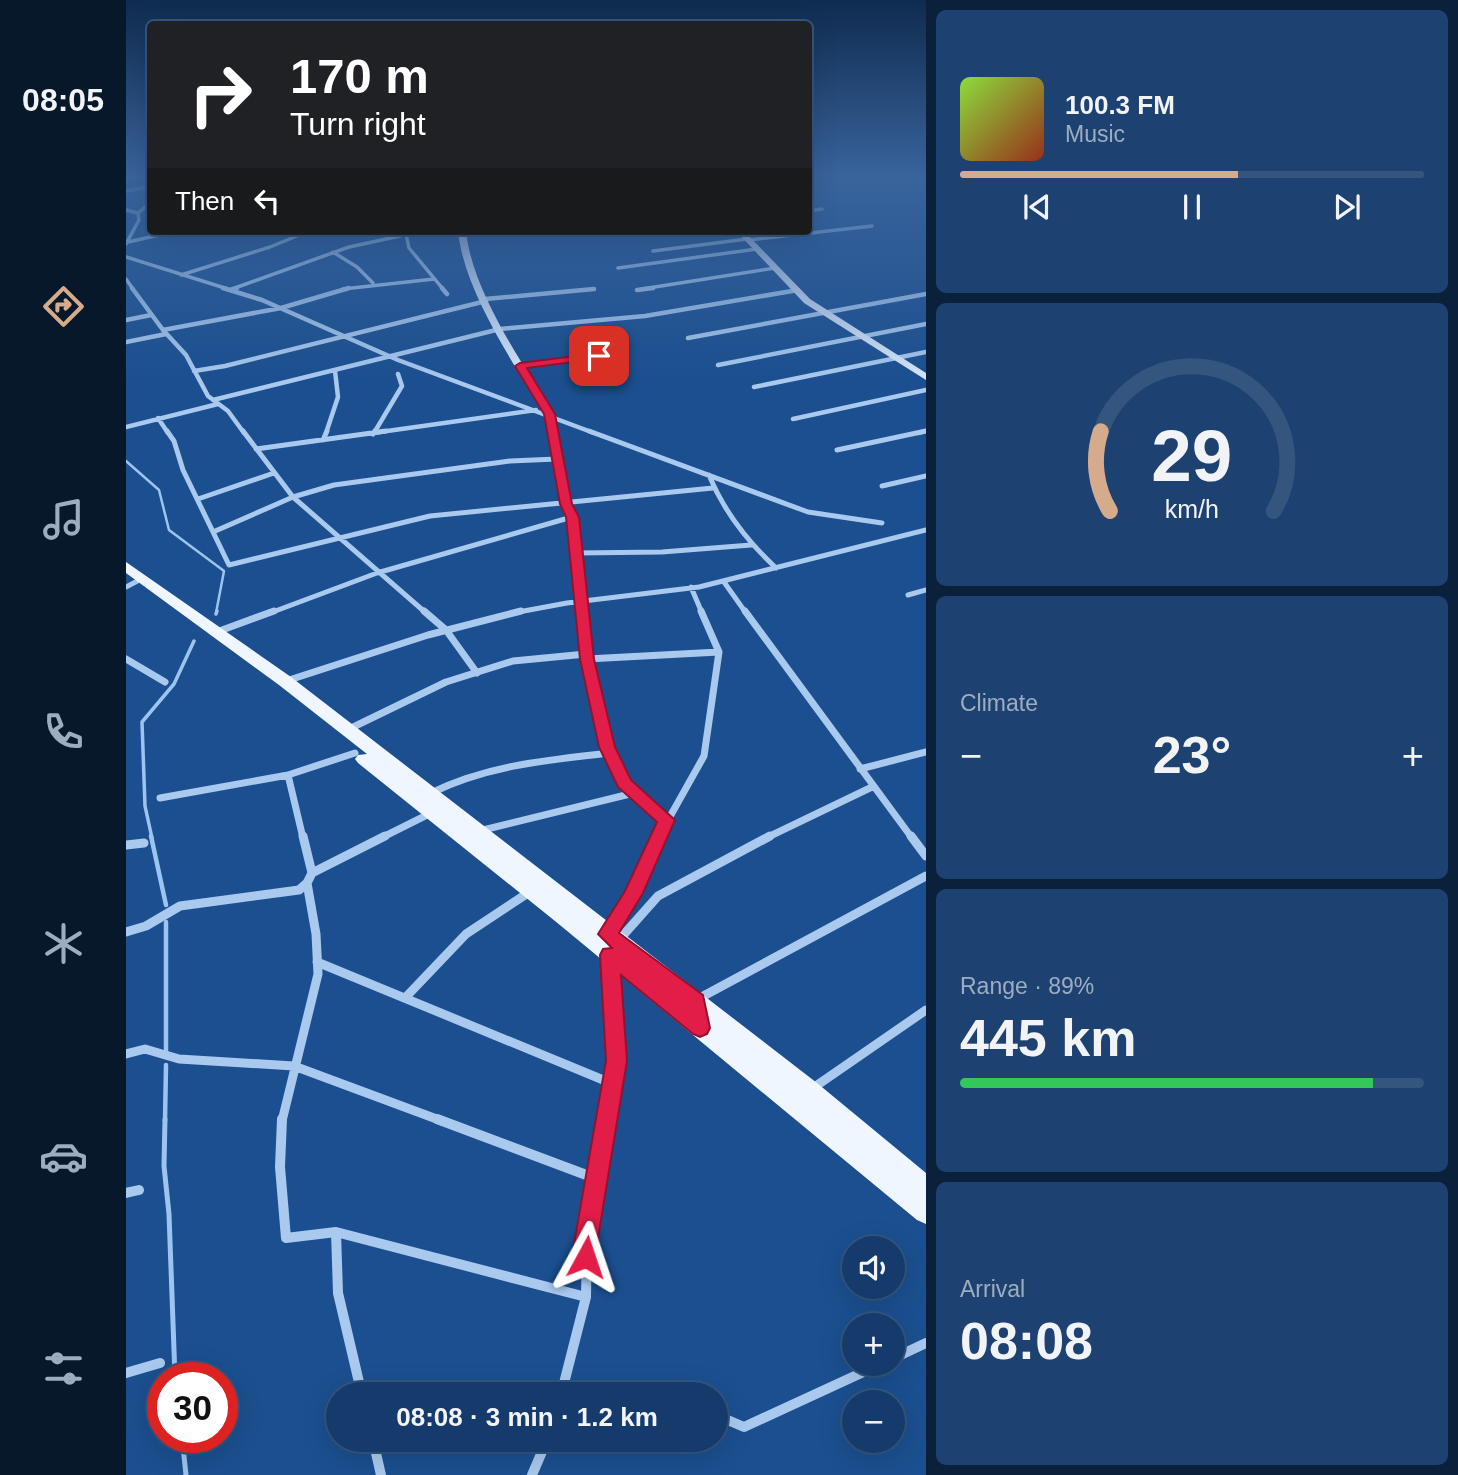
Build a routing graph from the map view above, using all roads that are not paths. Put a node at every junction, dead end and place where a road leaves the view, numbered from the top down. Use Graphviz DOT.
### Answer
graph roads {
  1 [pos="280,243"];
  2 [pos="371,243"];
  3 [pos="408,243"];
  4 [pos="464,243"];
  5 [pos="718,243"];
  6 [pos="751,243"];
  7 [pos="757,249"];
  8 [pos="653,251"];
  9 [pos="332,252"];
  10 [pos="126,257"];
  11 [pos="618,268"];
  12 [pos="775,268"];
  13 [pos="179,275"];
  14 [pos="126,279"];
  15 [pos="434,279"];
  16 [pos="373,283"];
  17 [pos="594,289"];
  18 [pos="230,290"];
  19 [pos="638,290"];
  20 [pos="798,290"];
  21 [pos="447,294"];
  22 [pos="926,295"];
  23 [pos="485,300"];
  24 [pos="281,308"];
  25 [pos="824,313"];
  26 [pos="151,315"];
  27 [pos="126,320"];
  28 [pos="926,324"];
  29 [pos="500,329"];
  30 [pos="165,332"];
  31 [pos="344,336"];
  32 [pos="861,337"];
  33 [pos="688,338"];
  34 [pos="126,342"];
  35 [pos="926,352"];
  36 [pos="625,353"];
  37 [pos="393,357"];
  38 [pos="896,358"];
  39 [pos="718,365"];
  40 [pos="520,366"];
  41 [pos="194,371"];
  42 [pos="335,371"];
  43 [pos="398,374"];
  44 [pos="926,377"];
  45 [pos="754,387"];
  46 [pos="926,390"];
  47 [pos="216,402"];
  48 [pos="537,410"];
  49 [pos="549,414"];
  50 [pos="158,418"];
  51 [pos="793,419"];
  52 [pos="126,427"];
  53 [pos="926,431"];
  54 [pos="373,434"];
  55 [pos="323,440"];
  56 [pos="256,449"];
  57 [pos="837,450"];
  58 [pos="556,459"];
  59 [pos="274,473"];
  60 [pos="709,475"];
  61 [pos="926,476"];
  62 [pos="883,486"];
  63 [pos="713,488"];
  64 [pos="293,496"];
  65 [pos="198,499"];
  66 [pos="566,504"];
  67 [pos="572,517"];
  68 [pos="882,523"];
  69 [pos="926,530"];
  70 [pos="213,532"];
  71 [pos="341,540"];
  72 [pos="751,545"];
  73 [pos="576,553"];
  74 [pos="126,566"];
  75 [pos="776,568"];
  76 [pos="377,573"];
  77 [pos="143,578"];
  78 [pos="724,582"];
  79 [pos="126,587"];
  80 [pos="691,587"];
  81 [pos="926,590"];
  82 [pos="908,595"];
  83 [pos="581,601"];
  84 [pos="208,629"];
  85 [pos="446,630"];
  86 [pos="719,652"];
  87 [pos="587,657"];
  88 [pos="126,659"];
  89 [pos="477,673"];
  90 [pos="285,681"];
  91 [pos="165,682"];
  92 [pos="347,730"];
  93 [pos="926,752"];
  94 [pos="355,753"];
  95 [pos="610,753"];
  96 [pos="860,769"];
  97 [pos="288,775"];
  98 [pos="872,787"];
  99 [pos="634,793"];
  100 [pos="160,798"];
  101 [pos="430,803"];
  102 [pos="666,820"];
  103 [pos="476,832"];
  104 [pos="144,843"];
  105 [pos="126,845"];
  106 [pos="925,853"];
  107 [pos="926,876"];
  108 [pos="310,878"];
  109 [pos="531,891"];
  110 [pos="126,932"];
  111 [pos="612,944"];
  112 [pos="317,962"];
  113 [pos="405,998"];
  114 [pos="695,1000"];
  115 [pos="926,1010"];
  116 [pos="700,1028"];
  117 [pos="126,1054"];
  118 [pos="294,1066"];
  119 [pos="613,1084"];
  120 [pos="809,1090"];
  121 [pos="597,1179"];
  122 [pos="926,1188"];
  123 [pos="139,1189"];
  124 [pos="126,1193"];
  125 [pos="926,1212"];
  126 [pos="336,1232"];
  127 [pos="586,1297"];
  128 [pos="926,1343"];
  129 [pos="905,1353"];
  130 [pos="147,1367"];
  131 [pos="126,1373"];
  132 [pos="855,1376"];
  133 [pos="359,1382"];
  134 [pos="564,1382"];
  135 [pos="728,1420"];
  136 [pos="376,1452"];
  137 [pos="542,1452"];
  138 [pos="381,1475"];
  139 [pos="532,1475"];
  1 -- 13 [label="street"];
  2 -- 9 [label="street"];
  3 -- 15 [label="street"];
  4 -- 23 [label="street"];
  5 -- 8 [label="street"];
  6 -- 7 [label="street"];
  7 -- 11 [label="street"];
  7 -- 12 [label="street"];
  9 -- 16 [label="street"];
  9 -- 18 [label="street"];
  10 -- 13 [label="street"];
  12 -- 19 [label="street"];
  12 -- 20 [label="street"];
  13 -- 18 [label="street"];
  14 -- 26 [label="street"];
  15 -- 16 [label="street"];
  15 -- 21 [label="street"];
  16 -- 24 [label="street"];
  17 -- 23 [label="street"];
  18 -- 24 [label="street"];
  20 -- 25 [label="street"];
  20 -- 29 [label="street"];
  22 -- 25 [label="street"];
  23 -- 29 [label="street"];
  23 -- 31 [label="street"];
  24 -- 30 [label="street"];
  24 -- 31 [label="street"];
  25 -- 32 [label="street"];
  25 -- 33 [label="street"];
  26 -- 27 [label="street"];
  26 -- 30 [label="street"];
  28 -- 32 [label="street"];
  29 -- 37 [label="street"];
  29 -- 40 [label="street"];
  30 -- 34 [label="street"];
  30 -- 41 [label="street"];
  31 -- 37 [label="street"];
  31 -- 41 [label="street"];
  32 -- 38 [label="street"];
  32 -- 39 [label="street"];
  35 -- 38 [label="street"];
  36 -- 40 [label="street"];
  37 -- 42 [label="street"];
  37 -- 48 [label="street"];
  38 -- 44 [label="street"];
  38 -- 45 [label="street"];
  40 -- 49 [label="street"];
  41 -- 47 [label="street"];
  42 -- 47 [label="street"];
  42 -- 55 [label="street"];
  43 -- 54 [label="street"];
  46 -- 51 [label="street"];
  47 -- 50 [label="street"];
  47 -- 56 [label="street"];
  48 -- 49 [label="street"];
  48 -- 54 [label="street"];
  49 -- 58 [label="street"];
  49 -- 60 [label="street"];
  50 -- 52 [label="street"];
  50 -- 65 [label="street"];
  53 -- 57 [label="street"];
  54 -- 55 [label="street"];
  55 -- 56 [label="street"];
  56 -- 59 [label="street"];
  58 -- 64 [label="street"];
  58 -- 66 [label="street"];
  59 -- 64 [label="street"];
  59 -- 65 [label="street"];
  60 -- 63 [label="street"];
  60 -- 68 [label="street"];
  61 -- 62 [label="street"];
  63 -- 66 [label="street"];
  63 -- 72 [label="street"];
  64 -- 70 [label="street"];
  64 -- 71 [label="street"];
  65 -- 70 [label="street"];
  66 -- 67 [label="street"];
  66 -- 71 [label="street"];
  67 -- 73 [label="street"];
  67 -- 76 [label="street"];
  69 -- 75 [label="street"];
  70 -- 71 [label="street"];
  71 -- 76 [label="street"];
  72 -- 73 [label="street"];
  72 -- 75 [label="street"];
  73 -- 83 [label="street"];
  74 -- 77 [label="main road"];
  75 -- 78 [label="street"];
  76 -- 84 [label="street"];
  76 -- 85 [label="street"];
  77 -- 79 [label="street"];
  77 -- 84 [label="main road"];
  78 -- 80 [label="street"];
  78 -- 96 [label="street"];
  80 -- 83 [label="street"];
  80 -- 86 [label="street"];
  81 -- 82 [label="street"];
  83 -- 85 [label="street"];
  83 -- 87 [label="street"];
  84 -- 90 [label="main road"];
  84 -- 94 [label="main road"];
  85 -- 89 [label="street"];
  85 -- 90 [label="street"];
  86 -- 87 [label="street"];
  86 -- 102 [label="street"];
  87 -- 89 [label="street"];
  87 -- 95 [label="street"];
  88 -- 91 [label="street"];
  89 -- 92 [label="street"];
  90 -- 92 [label="main road"];
  92 -- 101 [label="main road"];
  93 -- 96 [label="street"];
  94 -- 97 [label="street"];
  94 -- 101 [label="main road"];
  95 -- 99 [label="street"];
  95 -- 101 [label="street"];
  96 -- 98 [label="street"];
  97 -- 100 [label="street"];
  97 -- 108 [label="street"];
  98 -- 106 [label="street"];
  98 -- 111 [label="street"];
  99 -- 102 [label="street"];
  99 -- 103 [label="street"];
  101 -- 103 [label="main road"];
  101 -- 108 [label="street"];
  101 -- 109 [label="main road"];
  102 -- 111 [label="street"];
  103 -- 111 [label="main road"];
  104 -- 105 [label="street"];
  107 -- 114 [label="street"];
  108 -- 110 [label="street"];
  108 -- 112 [label="street"];
  109 -- 111 [label="main road"];
  109 -- 113 [label="street"];
  111 -- 114 [label="main road"];
  111 -- 116 [label="main road"];
  111 -- 119 [label="street"];
  112 -- 113 [label="street"];
  112 -- 118 [label="street"];
  113 -- 119 [label="street"];
  114 -- 116 [label="street"];
  114 -- 120 [label="main road"];
  115 -- 120 [label="street"];
  116 -- 125 [label="main road"];
  117 -- 118 [label="street"];
  118 -- 121 [label="street"];
  118 -- 126 [label="street"];
  119 -- 121 [label="street"];
  120 -- 122 [label="main road"];
  121 -- 127 [label="street"];
  123 -- 124 [label="street"];
  126 -- 127 [label="street"];
  126 -- 133 [label="street"];
  127 -- 134 [label="street"];
  128 -- 129 [label="street"];
  130 -- 131 [label="street"];
  132 -- 135 [label="street"];
  136 -- 138 [label="street"];
  137 -- 139 [label="street"];
}
